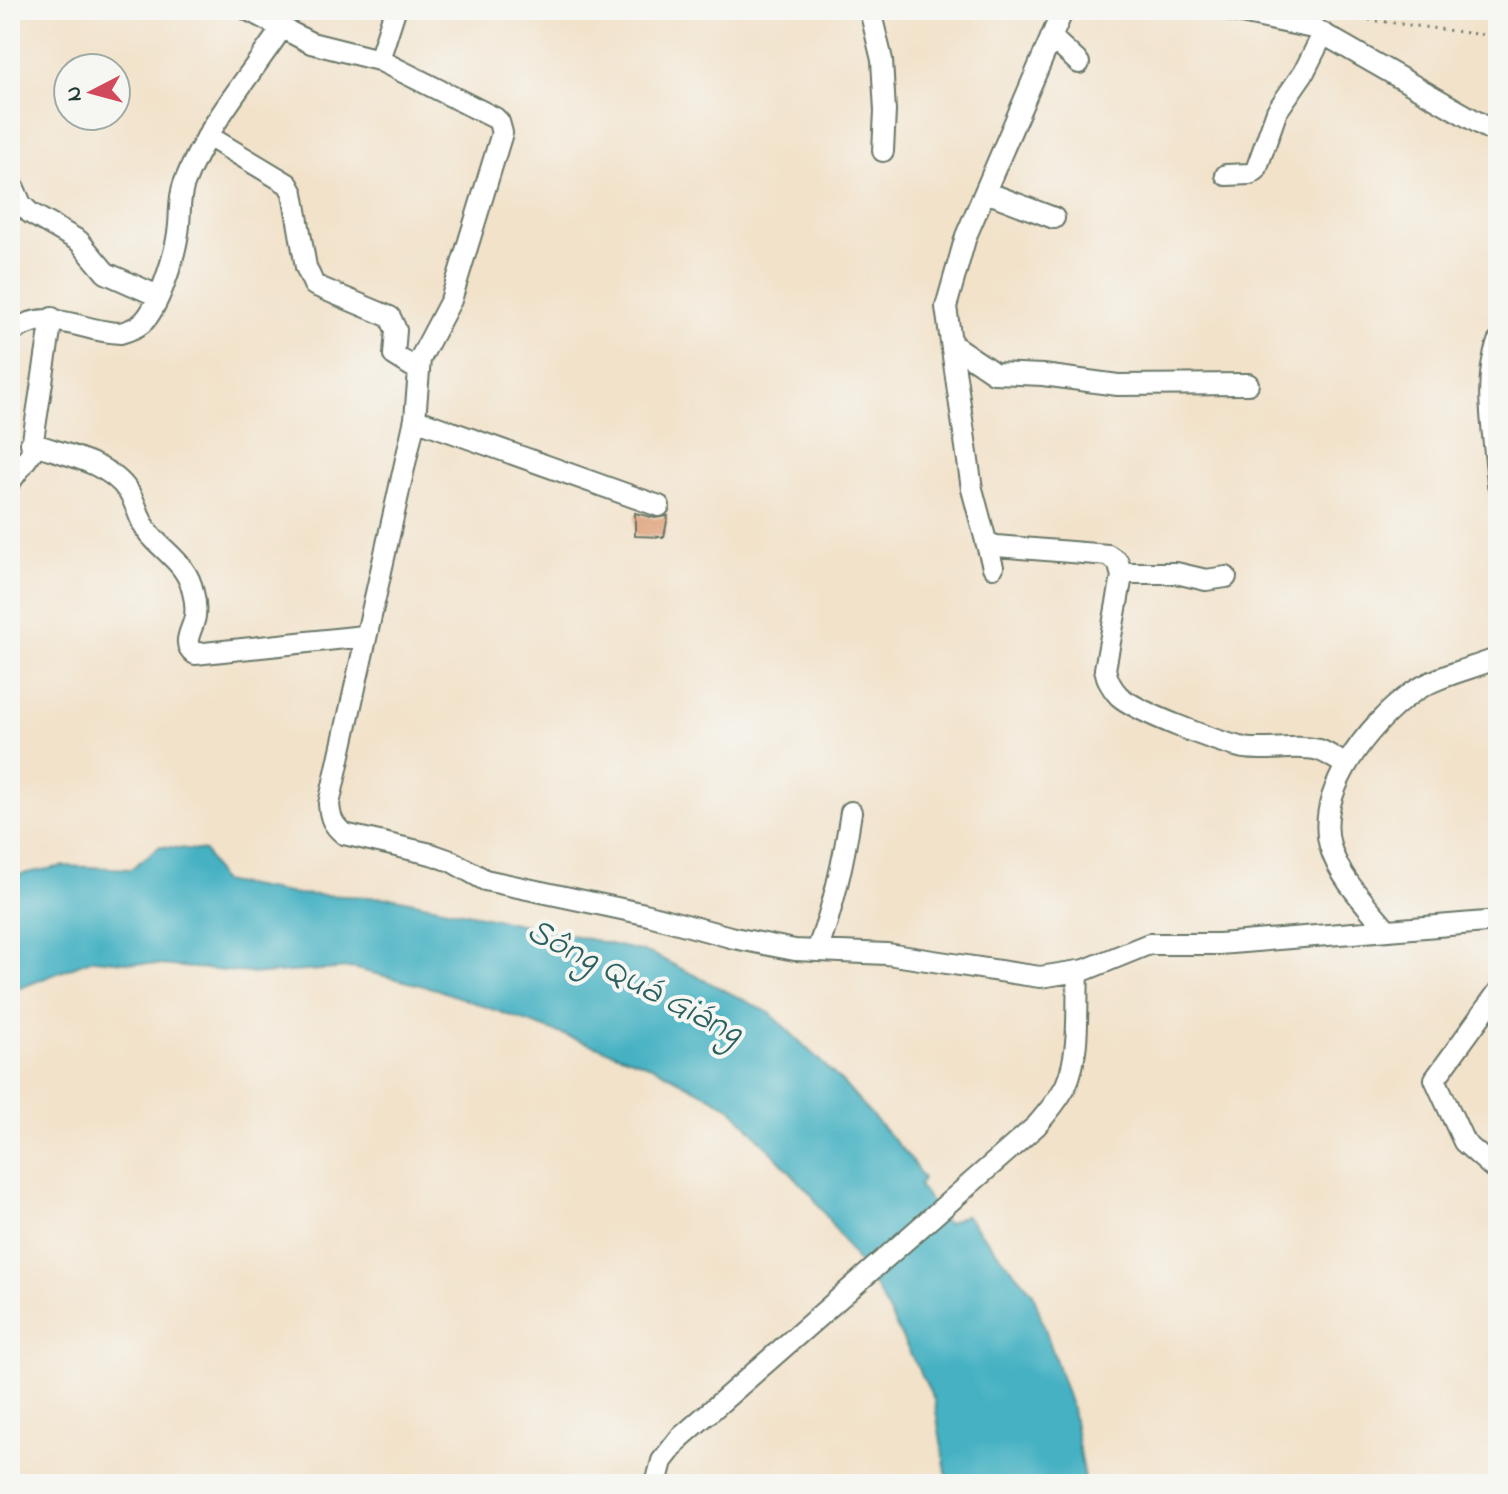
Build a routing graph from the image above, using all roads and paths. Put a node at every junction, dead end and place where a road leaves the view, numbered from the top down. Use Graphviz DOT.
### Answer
graph roads {
  1 [pos="248,10"];
  2 [pos="395,10"];
  3 [pos="870,10"];
  4 [pos="1063,10"];
  5 [pos="1227,10"];
  6 [pos="1322,10"];
  7 [pos="282,28"];
  8 [pos="1323,34"];
  9 [pos="1051,37"];
  10 [pos="1498,37"];
  11 [pos="379,60"];
  12 [pos="1079,63"];
  13 [pos="1498,134"];
  14 [pos="208,136"];
  15 [pos="883,151"];
  16 [pos="1226,175"];
  17 [pos="10,179"];
  18 [pos="986,192"];
  19 [pos="1054,218"];
  20 [pos="158,296"];
  21 [pos="52,318"];
  22 [pos="10,333"];
  23 [pos="1498,342"];
  24 [pos="953,345"];
  25 [pos="418,370"];
  26 [pos="1248,384"];
  27 [pos="415,419"];
  28 [pos="31,443"];
  29 [pos="10,482"];
  30 [pos="1498,484"];
  31 [pos="659,506"];
  32 [pos="986,542"];
  33 [pos="993,567"];
  34 [pos="1121,573"];
  35 [pos="1226,577"];
  36 [pos="364,636"];
  37 [pos="1498,658"];
  38 [pos="1346,765"];
  39 [pos="851,812"];
  40 [pos="1498,921"];
  41 [pos="1387,930"];
  42 [pos="817,951"];
  43 [pos="1078,972"];
  44 [pos="1498,992"];
  45 [pos="1498,1172"];
  46 [pos="656,1484"];
  1 -- 7 [label="street"];
  2 -- 11 [label="street"];
  3 -- 15 [label="street"];
  4 -- 9 [label="street"];
  5 -- 8 [label="street"];
  6 -- 10 [label="path"];
  7 -- 11 [label="street"];
  7 -- 14 [label="street"];
  8 -- 13 [label="street"];
  8 -- 16 [label="street"];
  9 -- 12 [label="street"];
  9 -- 18 [label="street"];
  11 -- 25 [label="street"];
  14 -- 20 [label="street"];
  14 -- 25 [label="street"];
  17 -- 20 [label="street"];
  18 -- 19 [label="street"];
  18 -- 24 [label="street"];
  20 -- 21 [label="street"];
  21 -- 22 [label="street"];
  21 -- 28 [label="street"];
  23 -- 30 [label="street"];
  24 -- 26 [label="street"];
  24 -- 32 [label="street"];
  25 -- 27 [label="street"];
  27 -- 31 [label="street"];
  27 -- 36 [label="street"];
  28 -- 29 [label="street"];
  28 -- 36 [label="street"];
  32 -- 33 [label="street"];
  32 -- 34 [label="street"];
  34 -- 35 [label="street"];
  34 -- 38 [label="street"];
  36 -- 42 [label="street"];
  37 -- 38 [label="street"];
  38 -- 41 [label="street"];
  39 -- 42 [label="street"];
  40 -- 41 [label="street"];
  41 -- 43 [label="street"];
  42 -- 43 [label="street"];
  43 -- 46 [label="street"];
  44 -- 45 [label="street"];
}
